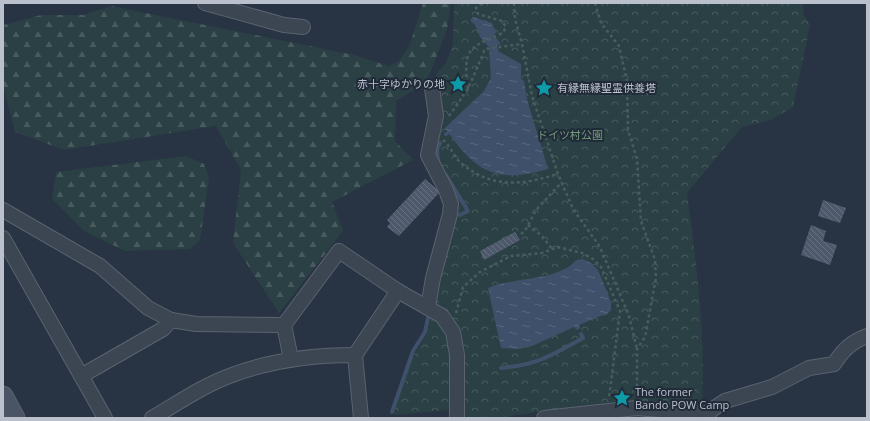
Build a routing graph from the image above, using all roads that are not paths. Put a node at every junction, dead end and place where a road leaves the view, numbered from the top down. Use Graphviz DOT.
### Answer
graph roads {
  1 [pos="205,3"];
  2 [pos="303,27"];
  3 [pos="432,88"];
  4 [pos="3,210"];
  5 [pos="5,246"];
  6 [pos="398,291"];
  7 [pos="428,307"];
  8 [pos="171,320"];
  9 [pos="284,325"];
  10 [pos="867,336"];
  11 [pos="355,355"];
  12 [pos="291,359"];
  13 [pos="81,376"];
  14 [pos="3,396"];
  15 [pos="707,416"];
  16 [pos="12,417"];
  17 [pos="105,418"];
  18 [pos="152,418"];
  19 [pos="361,418"];
  20 [pos="457,418"];
  21 [pos="544,418"];
  1 -- 2 [label="street"];
  3 -- 7 [label="street"];
  4 -- 8 [label="street"];
  5 -- 13 [label="street"];
  6 -- 7 [label="street"];
  6 -- 9 [label="street"];
  6 -- 11 [label="street"];
  7 -- 20 [label="street"];
  8 -- 9 [label="street"];
  8 -- 13 [label="street"];
  9 -- 12 [label="street"];
  10 -- 15 [label="street"];
  11 -- 12 [label="street"];
  11 -- 19 [label="street"];
  12 -- 18 [label="street"];
  13 -- 17 [label="street"];
  14 -- 16 [label="street"];
  15 -- 21 [label="street"];
}
